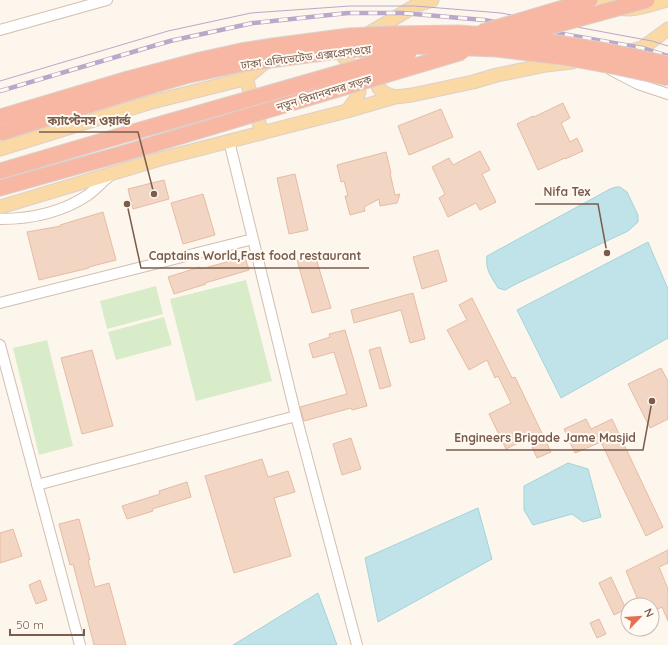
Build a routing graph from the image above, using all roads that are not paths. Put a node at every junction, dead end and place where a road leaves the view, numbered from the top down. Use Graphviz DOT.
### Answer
graph roads {
  1 [pos="107,0"];
  2 [pos="432,0"];
  3 [pos="576,0"];
  4 [pos="590,0"];
  5 [pos="602,0"];
  6 [pos="647,0"];
  7 [pos="667,0"];
  8 [pos="563,8"];
  9 [pos="668,29"];
  10 [pos="0,30"];
  11 [pos="376,30"];
  12 [pos="337,48"];
  13 [pos="591,60"];
  14 [pos="668,64"];
  15 [pos="246,78"];
  16 [pos="668,78"];
  17 [pos="668,94"];
  18 [pos="395,97"];
  19 [pos="347,111"];
  20 [pos="0,117"];
  21 [pos="0,133"];
  22 [pos="262,133"];
  23 [pos="229,141"];
  24 [pos="0,149"];
  25 [pos="0,172"];
  26 [pos="113,173"];
  27 [pos="0,188"];
  28 [pos="0,207"];
  29 [pos="0,219"];
  30 [pos="253,239"];
  31 [pos="0,303"];
  32 [pos="0,345"];
  33 [pos="296,416"];
  34 [pos="37,485"];
  35 [pos="80,645"];
  36 [pos="357,645"];
  1 -- 10 [label="street"];
  2 -- 11 [label="main road"];
  3 -- 8 [label="highway, bridge"];
  4 -- 8 [label="highway, নতুন বিমানবন্দর সড়ক, bridge"];
  5 -- 7 [label="main road"];
  6 -- 27 [label="highway, নতুন বিমানবন্দর সড়ক, bridge"];
  8 -- 25 [label="highway, নতুন বিমানবন্দর সড়ক, bridge"];
  9 -- 13 [label="main road"];
  11 -- 12 [label="main road"];
  11 -- 18 [label="main road"];
  12 -- 15 [label="main road"];
  12 -- 19 [label="main road"];
  13 -- 17 [label="street"];
  13 -- 18 [label="main road"];
  14 -- 20 [label="highway, ঢাকা এলিভেটেড এক্সপ্রেসওয়ে, bridge"];
  15 -- 22 [label="main road"];
  15 -- 24 [label="main road"];
  16 -- 21 [label="highway, ঢাকা এলিভেটেড এক্সপ্রেসওয়ে, bridge"];
  18 -- 19 [label="main road"];
  19 -- 22 [label="main road"];
  22 -- 23 [label="main road"];
  23 -- 26 [label="main road"];
  23 -- 30 [label="street"];
  26 -- 28 [label="main road"];
  26 -- 29 [label="street"];
  30 -- 31 [label="street"];
  30 -- 33 [label="street"];
  32 -- 34 [label="street"];
  33 -- 34 [label="street"];
  33 -- 36 [label="street"];
  34 -- 35 [label="street"];
}
